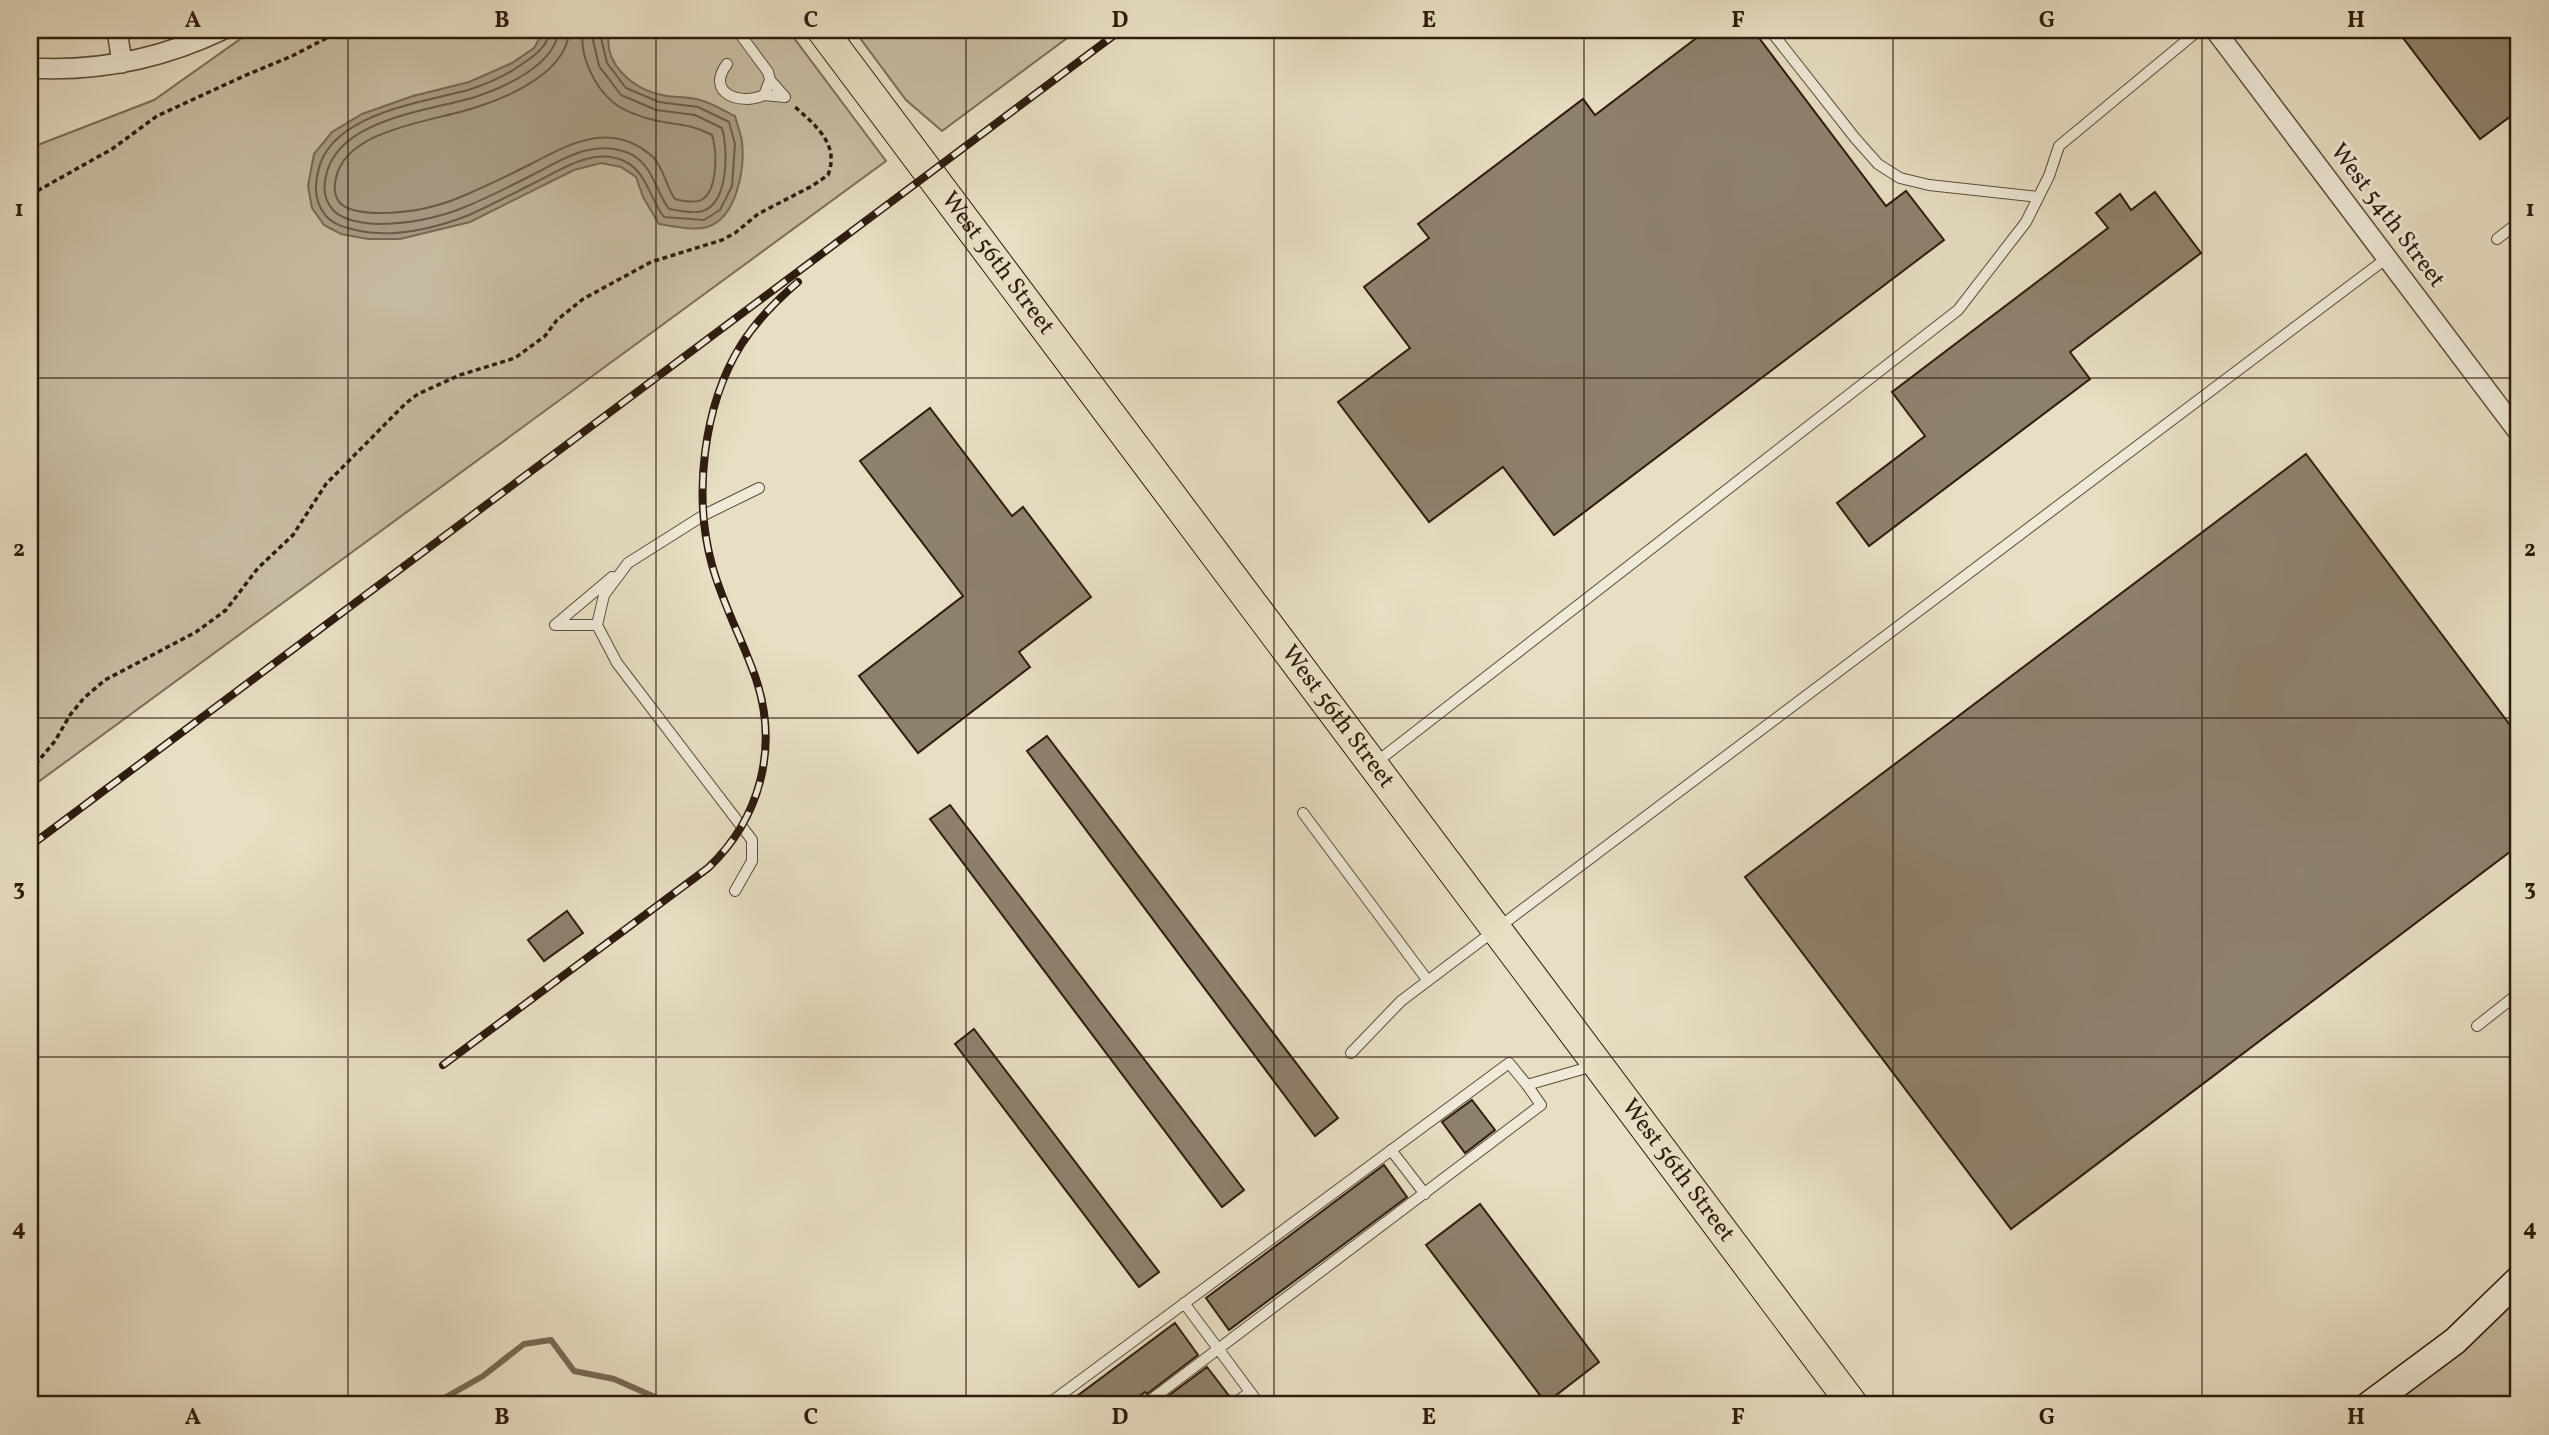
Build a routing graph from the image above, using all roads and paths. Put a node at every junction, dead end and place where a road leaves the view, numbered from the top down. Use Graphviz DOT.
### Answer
graph roads {
  1 [pos="117,30"];
  2 [pos="222,30"];
  3 [pos="342,30"];
  4 [pos="737,30"];
  5 [pos="822,30"];
  6 [pos="1770,30"];
  7 [pos="2199,30"];
  8 [pos="2215,30"];
  9 [pos="122,63"];
  10 [pos="727,64"];
  11 [pos="30,68"];
  12 [pos="770,80"];
  13 [pos="764,95"];
  14 [pos="785,97"];
  15 [pos="30,195"];
  16 [pos="2038,197"];
  17 [pos="2519,222"];
  18 [pos="2497,239"];
  19 [pos="2387,258"];
  20 [pos="2519,433"];
  21 [pos="759,488"];
  22 [pos="628,563"];
  23 [pos="597,625"];
  24 [pos="1374,764"];
  25 [pos="30,771"];
  26 [pos="1303,813"];
  27 [pos="735,891"];
  28 [pos="1497,928"];
  29 [pos="1428,981"];
  30 [pos="2519,993"];
  31 [pos="2477,1026"];
  32 [pos="1350,1053"];
  33 [pos="1597,1065"];
  34 [pos="1527,1085"];
  35 [pos="1391,1150"];
  36 [pos="1425,1194"];
  37 [pos="2519,1279"];
  38 [pos="1184,1304"];
  39 [pos="1218,1350"];
  40 [pos="1250,1392"];
  41 [pos="1046,1405"];
  42 [pos="1144,1405"];
  43 [pos="1232,1405"];
  44 [pos="1260,1405"];
  45 [pos="1853,1405"];
  46 [pos="2369,1405"];
  1 -- 9 [label="street"];
  2 -- 9 [label="street"];
  3 -- 15 [label="path"];
  4 -- 12 [label="lane"];
  5 -- 24 [label="main road, West 56th Street"];
  6 -- 16 [label="lane"];
  7 -- 16 [label="lane"];
  8 -- 19 [label="street, West 54th Street"];
  9 -- 11 [label="street"];
  10 -- 13 [label="lane"];
  12 -- 13 [label="lane"];
  12 -- 14 [label="lane"];
  13 -- 14 [label="lane"];
  14 -- 25 [label="path"];
  16 -- 24 [label="lane"];
  17 -- 18 [label="lane"];
  19 -- 20 [label="street, West 54th Street"];
  19 -- 28 [label="lane"];
  21 -- 22 [label="lane"];
  22 -- 23 [label="lane"];
  22 -- 23 [label="lane"];
  23 -- 27 [label="lane"];
  24 -- 28 [label="main road, West 56th Street"];
  26 -- 29 [label="lane"];
  28 -- 29 [label="lane"];
  28 -- 33 [label="main road, West 56th Street"];
  29 -- 32 [label="lane"];
  30 -- 31 [label="lane"];
  33 -- 34 [label="lane"];
  33 -- 45 [label="main road, West 56th Street"];
  34 -- 35 [label="lane"];
  34 -- 36 [label="lane"];
  35 -- 36 [label="lane"];
  35 -- 38 [label="lane"];
  36 -- 39 [label="lane"];
  37 -- 46 [label="street"];
  38 -- 39 [label="lane"];
  38 -- 41 [label="lane"];
  39 -- 40 [label="lane"];
  39 -- 42 [label="lane"];
  40 -- 43 [label="lane"];
  40 -- 44 [label="lane"];
}
